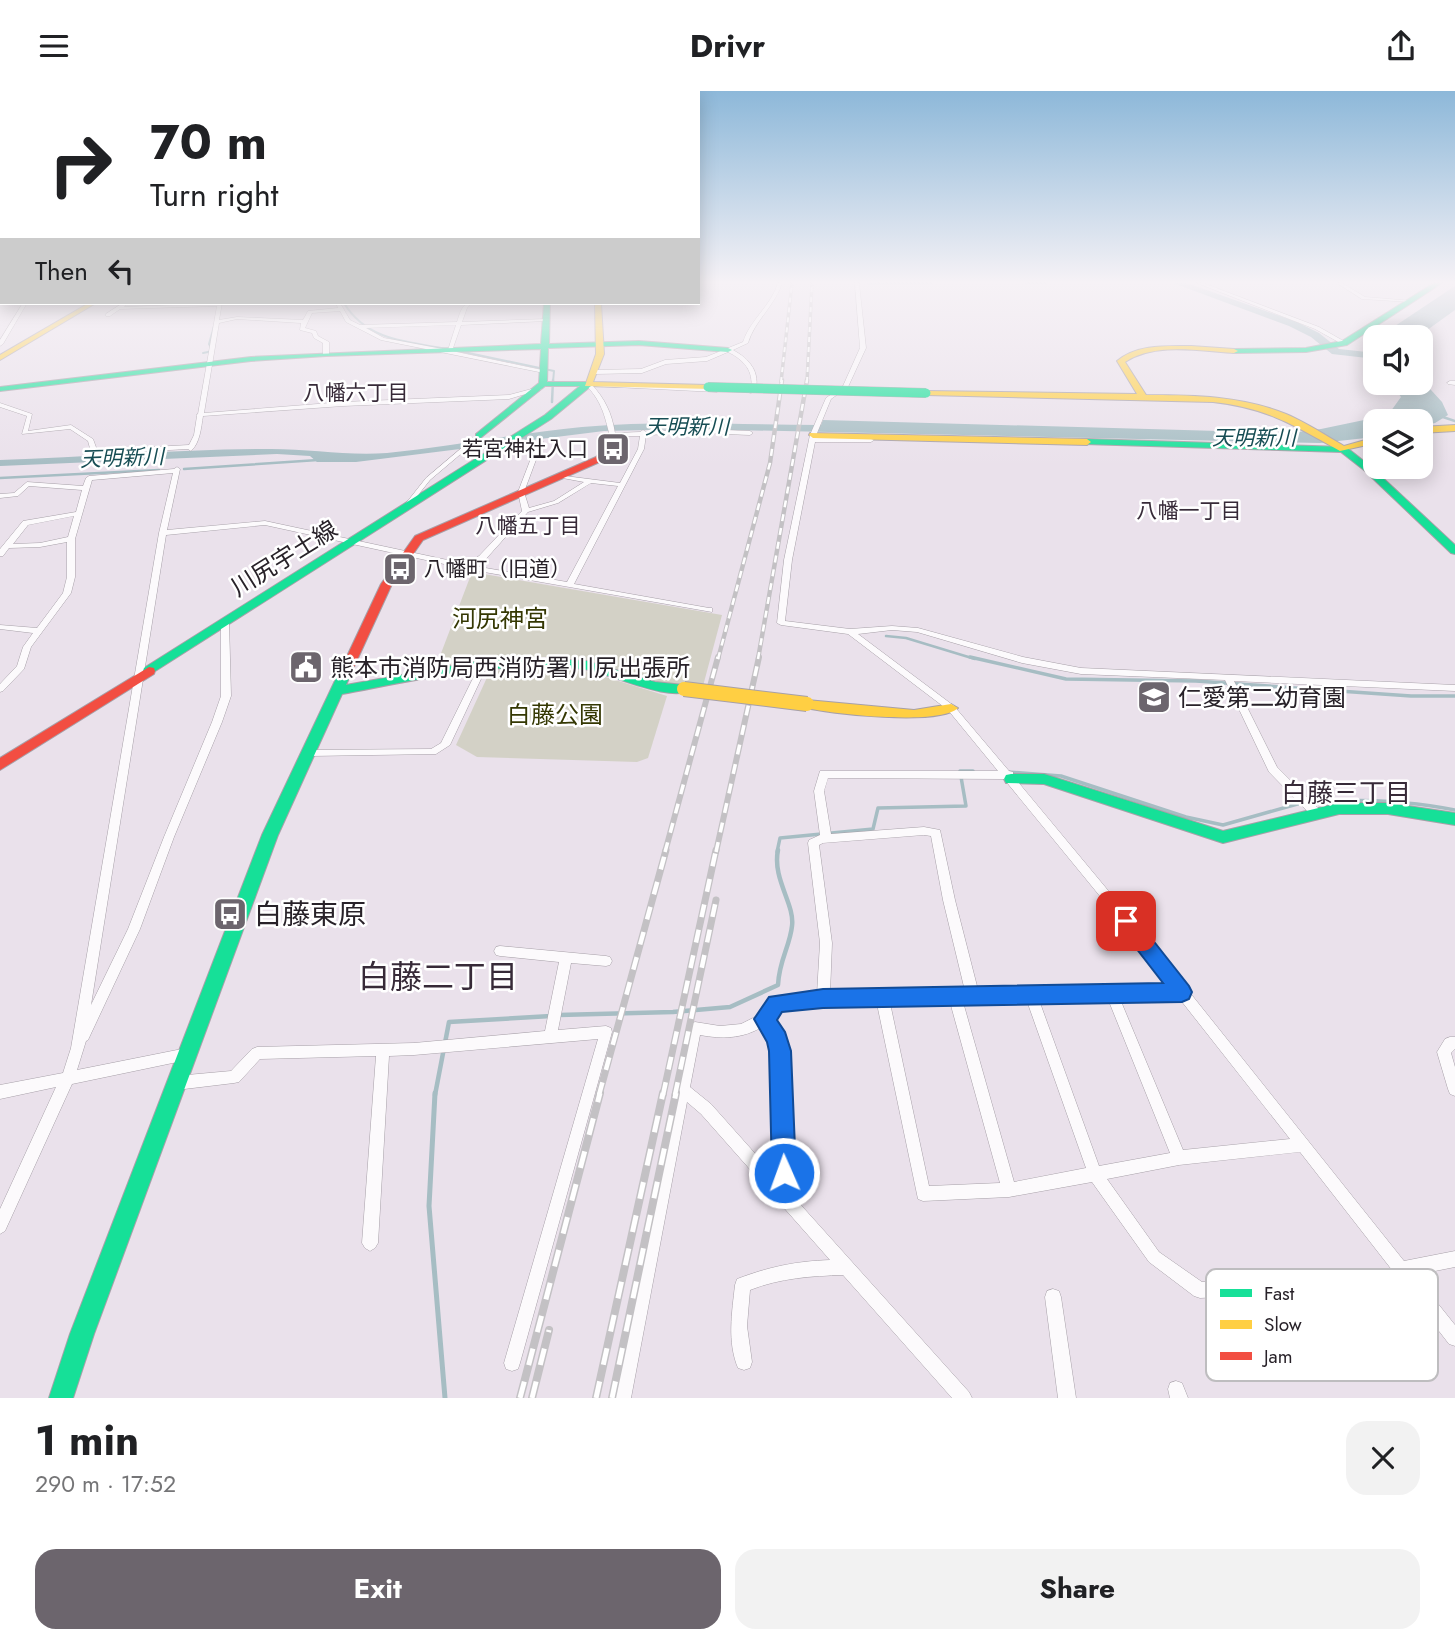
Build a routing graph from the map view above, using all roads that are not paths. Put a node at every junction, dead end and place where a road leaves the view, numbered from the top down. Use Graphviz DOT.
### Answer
graph roads {
  1 [pos="18,344"];
  2 [pos="20,344"];
  3 [pos="214,344"];
  4 [pos="326,344"];
  5 [pos="411,344"];
  6 [pos="447,344"];
  7 [pos="546,344"];
  8 [pos="603,344"];
  9 [pos="651,344"];
  10 [pos="741,344"];
  11 [pos="863,344"];
  12 [pos="1339,344"];
  13 [pos="546,347"];
  14 [pos="444,350"];
  15 [pos="727,350"];
  16 [pos="326,354"];
  17 [pos="0,355"];
  18 [pos="211,364"];
  19 [pos="592,378"];
  20 [pos="542,381"];
  21 [pos="0,389"];
  22 [pos="1143,397"];
  23 [pos="0,405"];
  24 [pos="199,415"];
  25 [pos="643,432"];
  26 [pos="750,433"];
  27 [pos="814,433"];
  28 [pos="612,435"];
  29 [pos="845,435"];
  30 [pos="479,436"];
  31 [pos="540,441"];
  32 [pos="1363,442"];
  33 [pos="1338,446"];
  34 [pos="559,476"];
  35 [pos="591,480"];
  36 [pos="622,485"];
  37 [pos="87,488"];
  38 [pos="521,492"];
  39 [pos="0,496"];
  40 [pos="405,508"];
  41 [pos="526,512"];
  42 [pos="79,513"];
  43 [pos="163,533"];
  44 [pos="71,540"];
  45 [pos="351,544"];
  46 [pos="4,546"];
  47 [pos="1455,551"];
  48 [pos="0,554"];
  49 [pos="404,554"];
  50 [pos="467,567"];
  51 [pos="569,585"];
  52 [pos="709,610"];
  53 [pos="225,622"];
  54 [pos="0,627"];
  55 [pos="39,631"];
  56 [pos="850,632"];
  57 [pos="484,664"];
  58 [pos="138,677"];
  59 [pos="1228,677"];
  60 [pos="1455,688"];
  61 [pos="0,689"];
  62 [pos="340,690"];
  63 [pos="951,708"];
  64 [pos="310,753"];
  65 [pos="0,765"];
  66 [pos="1010,777"];
  67 [pos="1317,814"];
  68 [pos="1455,819"];
  69 [pos="826,838"];
  70 [pos="500,951"];
  71 [pos="566,957"];
  72 [pos="606,961"];
  73 [pos="1182,992"];
  74 [pos="1112,993"];
  75 [pos="1031,995"];
  76 [pos="955,996"];
  77 [pos="973,996"];
  78 [pos="882,997"];
  79 [pos="823,999"];
  80 [pos="765,1019"];
  81 [pos="551,1037"];
  82 [pos="1455,1043"];
  83 [pos="78,1046"];
  84 [pos="383,1050"];
  85 [pos="187,1054"];
  86 [pos="67,1079"];
  87 [pos="177,1083"];
  88 [pos="1455,1089"];
  89 [pos="685,1091"];
  90 [pos="0,1092"];
  91 [pos="1301,1146"];
  92 [pos="1179,1159"];
  93 [pos="1095,1174"];
  94 [pos="1009,1190"];
  95 [pos="785,1197"];
  96 [pos="0,1226"];
  97 [pos="370,1243"];
  98 [pos="1455,1259"];
  99 [pos="846,1267"];
  100 [pos="1403,1269"];
  101 [pos="1206,1290"];
  102 [pos="1054,1297"];
  103 [pos="1438,1315"];
  104 [pos="1455,1338"];
  105 [pos="744,1362"];
  106 [pos="512,1363"];
  107 [pos="61,1398"];
  108 [pos="622,1398"];
  109 [pos="963,1398"];
  110 [pos="1067,1398"];
  1 -- 17 [label="main road"];
  2 -- 17 [label="main road"];
  3 -- 18 [label="street"];
  4 -- 16 [label="street"];
  5 -- 14 [label="street"];
  6 -- 14 [label="street"];
  7 -- 13 [label="main road"];
  8 -- 13 [label="main road"];
  8 -- 19 [label="main road"];
  9 -- 15 [label="main road"];
  10 -- 15 [label="street"];
  11 -- 27 [label="street"];
  12 -- 22 [label="main road"];
  13 -- 14 [label="main road"];
  13 -- 20 [label="main road"];
  14 -- 16 [label="main road"];
  14 -- 20 [label="street"];
  15 -- 19 [label="street"];
  15 -- 19 [label="street"];
  16 -- 18 [label="main road"];
  18 -- 21 [label="main road"];
  18 -- 24 [label="street"];
  19 -- 20 [label="main road"];
  19 -- 22 [label="main road, bridge"];
  19 -- 28 [label="street"];
  19 -- 40 [label="main road, 川尻宇土線"];
  20 -- 24 [label="street"];
  20 -- 30 [label="main road"];
  22 -- 33 [label="main road"];
  23 -- 24 [label="street"];
  25 -- 26 [label="street"];
  25 -- 28 [label="street"];
  25 -- 36 [label="street"];
  27 -- 29 [label="main road"];
  27 -- 29 [label="street"];
  27 -- 56 [label="street"];
  28 -- 34 [label="main road"];
  29 -- 33 [label="main road"];
  30 -- 40 [label="street"];
  31 -- 38 [label="street"];
  32 -- 33 [label="main road"];
  33 -- 47 [label="main road"];
  34 -- 35 [label="street"];
  34 -- 38 [label="main road"];
  35 -- 36 [label="street"];
  35 -- 41 [label="street"];
  36 -- 51 [label="street"];
  37 -- 39 [label="street"];
  37 -- 42 [label="street"];
  37 -- 43 [label="street"];
  38 -- 41 [label="street"];
  38 -- 49 [label="main road"];
  40 -- 45 [label="main road, 川尻宇土線"];
  41 -- 50 [label="street"];
  42 -- 44 [label="street"];
  42 -- 46 [label="street"];
  43 -- 45 [label="street"];
  43 -- 58 [label="street"];
  44 -- 46 [label="street"];
  44 -- 55 [label="street"];
  45 -- 49 [label="street"];
  45 -- 53 [label="main road, 川尻宇土線"];
  46 -- 48 [label="street"];
  49 -- 50 [label="street"];
  49 -- 62 [label="main road"];
  50 -- 51 [label="street"];
  51 -- 52 [label="street"];
  53 -- 58 [label="main road, 川尻宇土線"];
  53 -- 83 [label="street"];
  54 -- 55 [label="street"];
  55 -- 61 [label="street"];
  56 -- 59 [label="street"];
  56 -- 63 [label="street"];
  57 -- 62 [label="main road"];
  57 -- 63 [label="main road, bridge"];
  57 -- 64 [label="street"];
  58 -- 65 [label="main road, 川尻宇土線"];
  58 -- 83 [label="street"];
  59 -- 60 [label="street"];
  59 -- 67 [label="street"];
  62 -- 64 [label="main road"];
  63 -- 66 [label="street"];
  64 -- 85 [label="main road"];
  66 -- 67 [label="main road"];
  66 -- 69 [label="street"];
  66 -- 73 [label="street"];
  67 -- 68 [label="main road"];
  69 -- 77 [label="street"];
  69 -- 79 [label="street"];
  70 -- 71 [label="street"];
  71 -- 72 [label="street"];
  71 -- 81 [label="street"];
  73 -- 74 [label="street"];
  73 -- 91 [label="street"];
  74 -- 75 [label="street"];
  74 -- 92 [label="street"];
  75 -- 77 [label="street"];
  75 -- 93 [label="street"];
  76 -- 77 [label="street"];
  76 -- 78 [label="street"];
  76 -- 94 [label="street"];
  78 -- 79 [label="street"];
  78 -- 94 [label="street"];
  79 -- 80 [label="street"];
  80 -- 89 [label="street"];
  80 -- 95 [label="street"];
  81 -- 84 [label="street"];
  81 -- 106 [label="street"];
  82 -- 88 [label="street"];
  83 -- 86 [label="street"];
  84 -- 87 [label="street"];
  84 -- 97 [label="street"];
  85 -- 86 [label="street"];
  85 -- 87 [label="main road"];
  86 -- 90 [label="street"];
  86 -- 96 [label="street"];
  87 -- 107 [label="main road"];
  89 -- 95 [label="street"];
  89 -- 108 [label="street"];
  91 -- 92 [label="street"];
  91 -- 100 [label="street"];
  92 -- 93 [label="street"];
  93 -- 94 [label="street"];
  93 -- 101 [label="street"];
  95 -- 99 [label="street"];
  98 -- 100 [label="street"];
  99 -- 105 [label="street"];
  99 -- 109 [label="street"];
  102 -- 110 [label="street"];
  103 -- 104 [label="street"];
}
